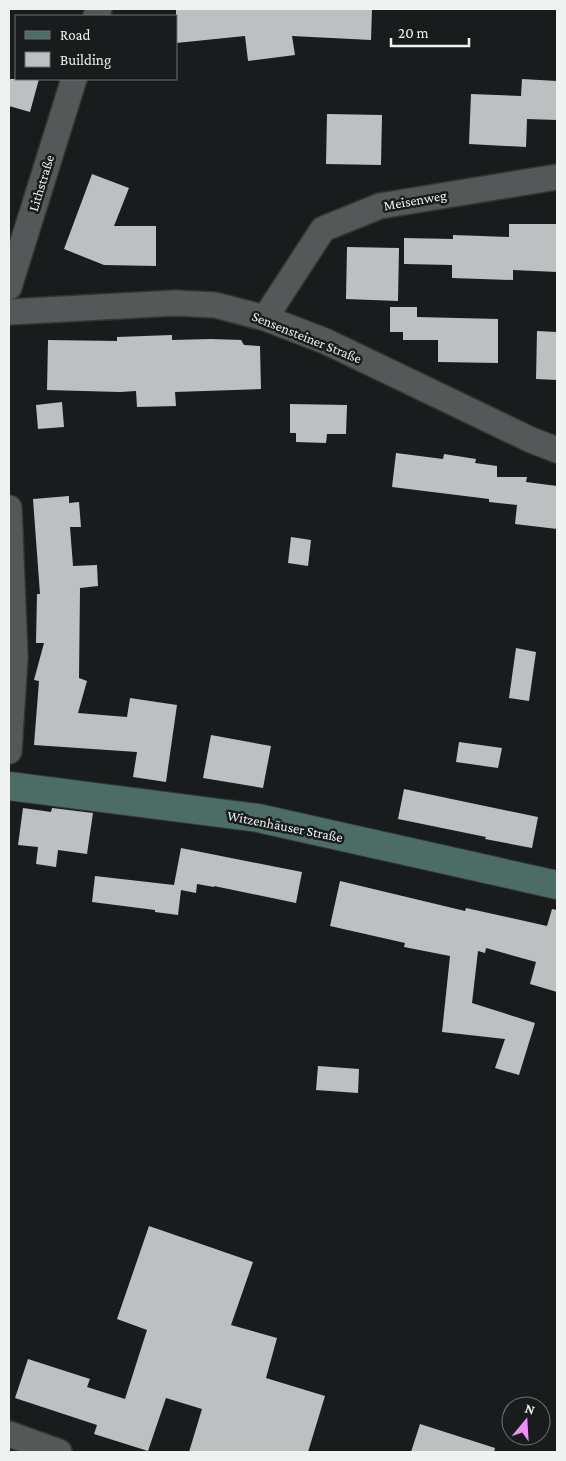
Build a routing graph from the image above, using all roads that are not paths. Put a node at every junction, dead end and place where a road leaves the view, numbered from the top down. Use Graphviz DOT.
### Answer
graph roads {
  1 [pos="74,80"];
  2 [pos="557,177"];
  3 [pos="9,287"];
  4 [pos="9,312"];
  5 [pos="266,318"];
  6 [pos="557,450"];
  7 [pos="9,508"];
  8 [pos="9,751"];
  9 [pos="9,786"];
  10 [pos="557,885"];
  11 [pos="9,1434"];
  12 [pos="59,1452"];
  1 -- 3 [label="street, Lithstraße"];
  2 -- 5 [label="street, Meisenweg"];
  4 -- 5 [label="street, Sensensteiner Straße"];
  5 -- 6 [label="street, Sensensteiner Straße"];
  7 -- 8 [label="street"];
  9 -- 10 [label="main road, Witzenhäuser Straße"];
  11 -- 12 [label="street"];
}
